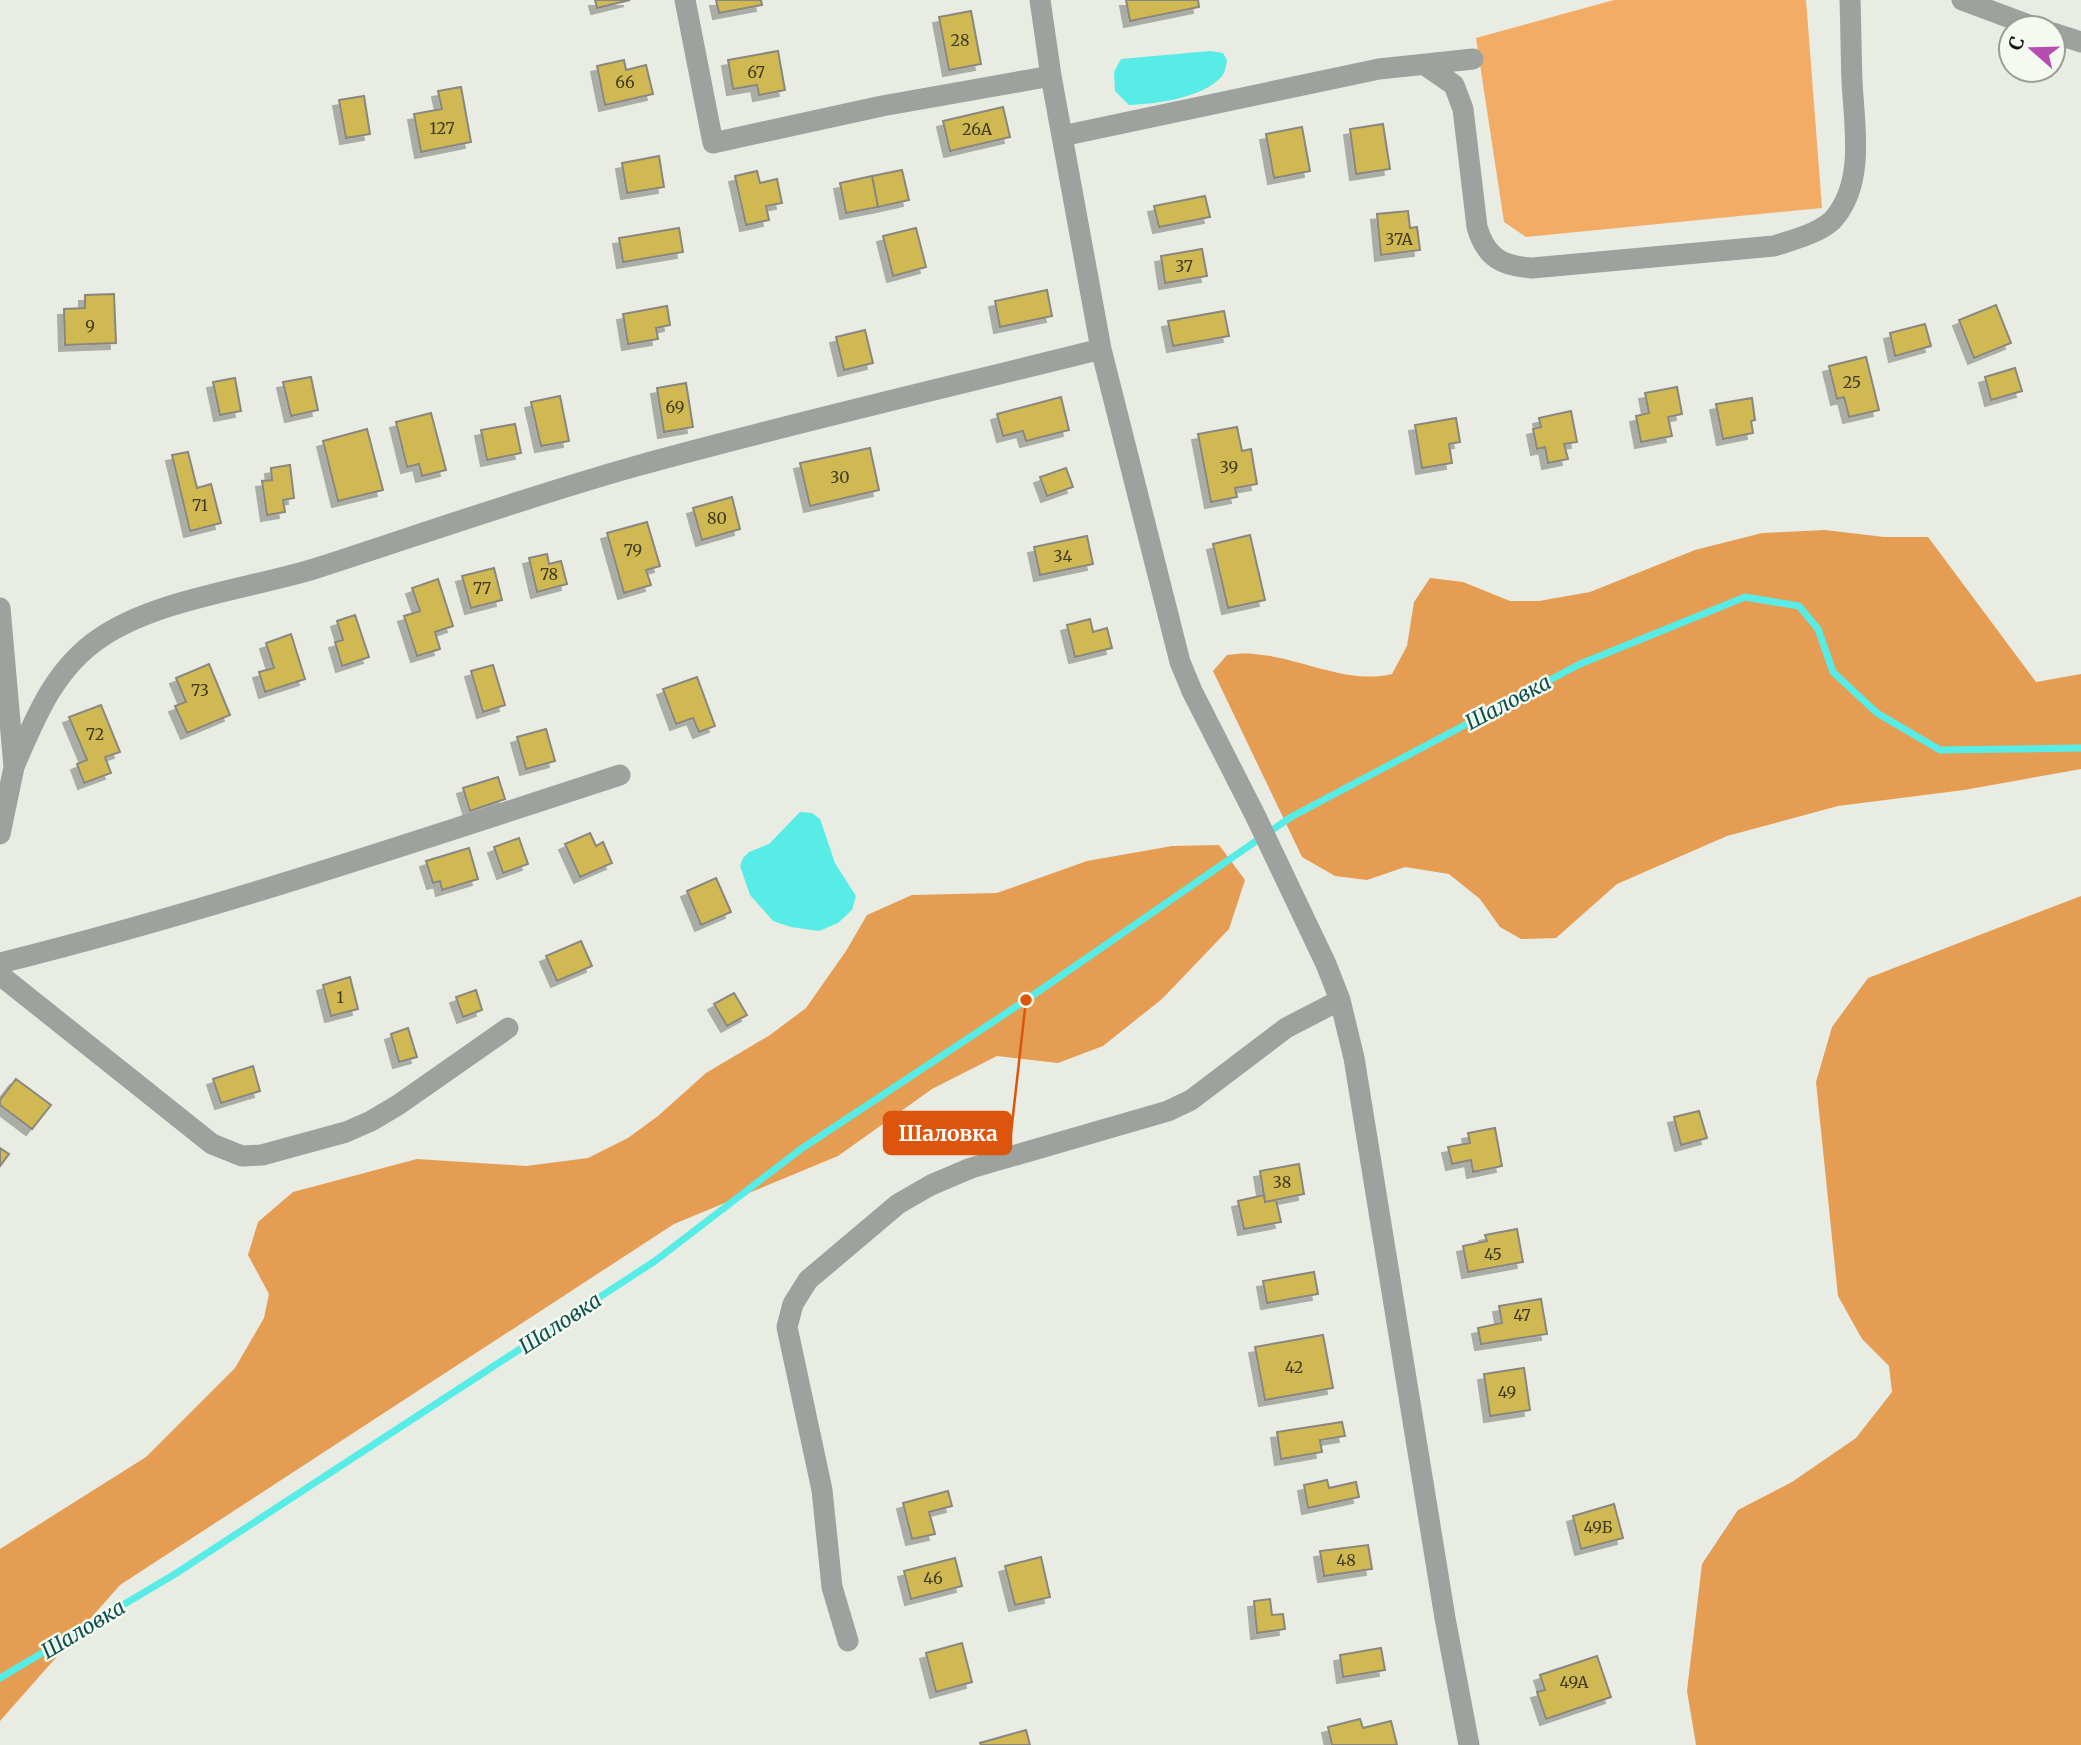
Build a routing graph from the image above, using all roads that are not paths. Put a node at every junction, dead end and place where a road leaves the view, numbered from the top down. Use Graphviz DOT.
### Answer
graph roads {
  1 [pos="685,0"];
  2 [pos="1040,0"];
  3 [pos="1850,0"];
  4 [pos="1962,0"];
  5 [pos="2000,14"];
  6 [pos="1473,60"];
  7 [pos="1425,65"];
  8 [pos="1051,76"];
  9 [pos="1062,136"];
  10 [pos="1101,349"];
  11 [pos="0,608"];
  12 [pos="14,767"];
  13 [pos="620,775"];
  14 [pos="0,834"];
  15 [pos="0,963"];
  16 [pos="0,975"];
  17 [pos="1340,1000"];
  18 [pos="508,1028"];
  19 [pos="848,1641"];
  20 [pos="1469,1745"];
  1 -- 8 [label="street"];
  2 -- 8 [label="street"];
  3 -- 7 [label="street"];
  4 -- 5 [label="street"];
  6 -- 7 [label="street"];
  7 -- 9 [label="street"];
  8 -- 9 [label="street"];
  9 -- 10 [label="street"];
  10 -- 12 [label="street"];
  10 -- 17 [label="street"];
  11 -- 12 [label="street"];
  12 -- 14 [label="street"];
  13 -- 15 [label="street"];
  16 -- 18 [label="street"];
  17 -- 19 [label="street"];
  17 -- 20 [label="street"];
}
